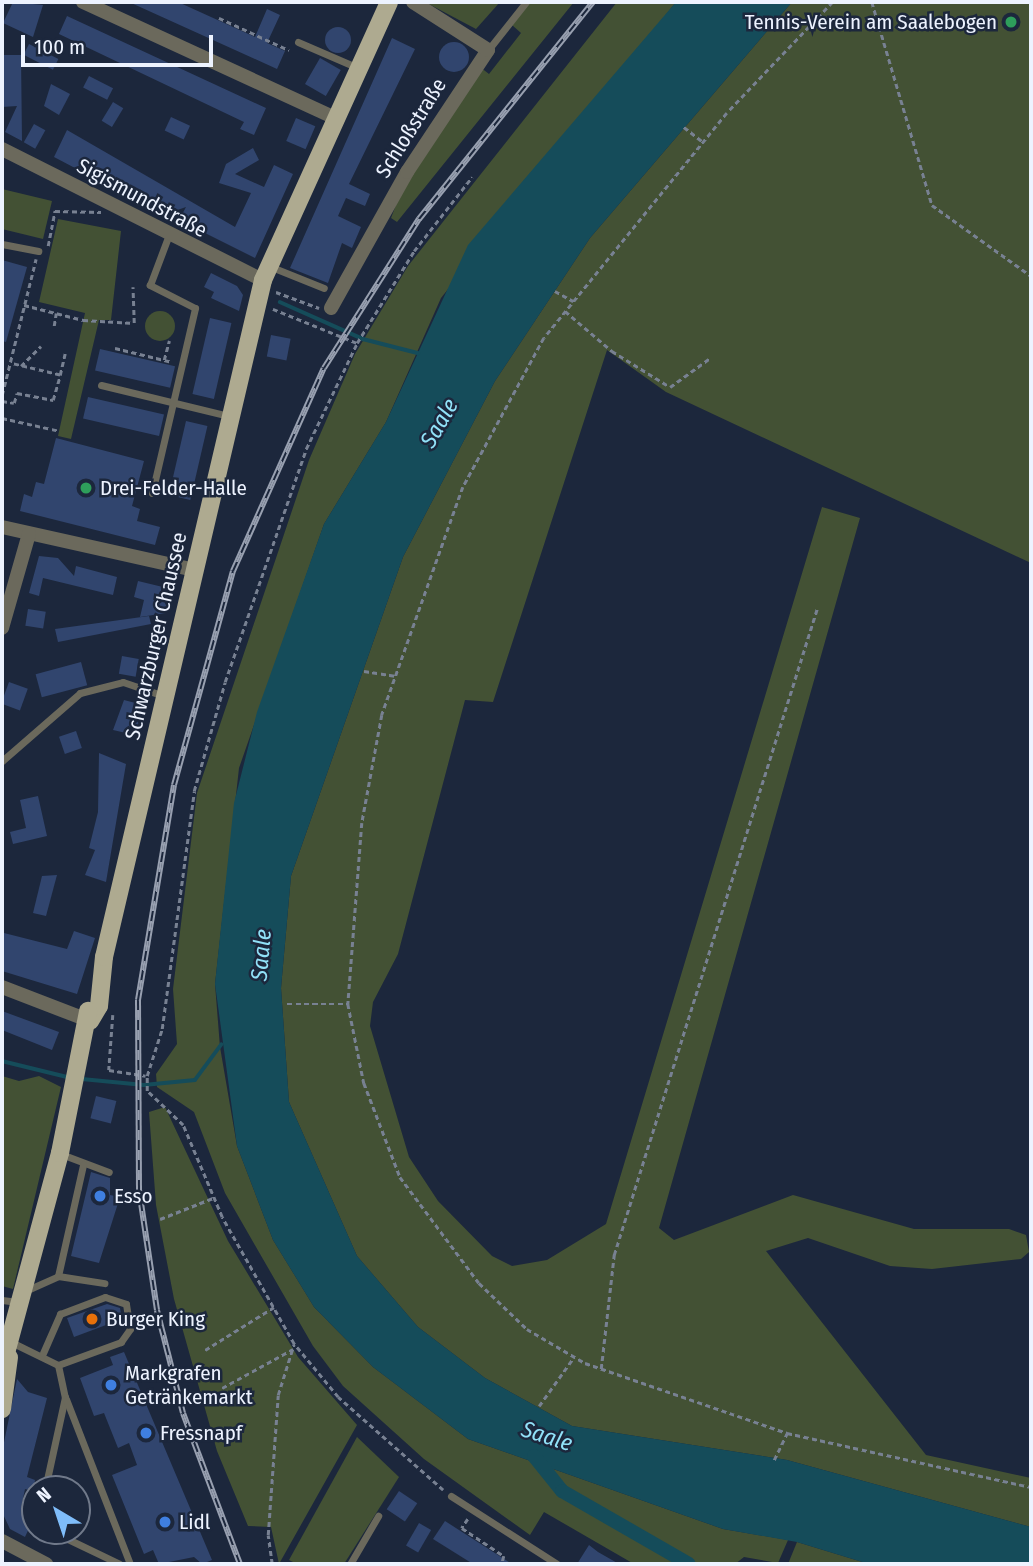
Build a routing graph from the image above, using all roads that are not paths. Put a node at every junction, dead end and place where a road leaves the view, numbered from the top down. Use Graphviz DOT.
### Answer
graph roads {
  1 [pos="83,2"];
  2 [pos="389,2"];
  3 [pos="413,2"];
  4 [pos="526,2"];
  5 [pos="298,42"];
  6 [pos="488,50"];
  7 [pos="359,68"];
  8 [pos="335,118"];
  9 [pos="2,149"];
  10 [pos="168,237"];
  11 [pos="2,244"];
  12 [pos="38,251"];
  13 [pos="266,273"];
  14 [pos="324,288"];
  15 [pos="331,309"];
  16 [pos="101,385"];
  17 [pos="174,402"];
  18 [pos="231,416"];
  19 [pos="152,494"];
  20 [pos="2,527"];
  21 [pos="29,534"];
  22 [pos="195,570"];
  23 [pos="2,628"];
  24 [pos="165,696"];
  25 [pos="2,761"];
  26 [pos="2,987"];
  27 [pos="90,1020"];
  28 [pos="60,1153"];
  29 [pos="83,1165"];
  30 [pos="109,1172"];
  31 [pos="58,1276"];
  32 [pos="104,1283"];
  33 [pos="23,1297"];
  34 [pos="2,1300"];
  35 [pos="11,1342"];
  36 [pos="43,1353"];
  37 [pos="58,1365"];
  38 [pos="2,1368"];
  39 [pos="65,1397"];
  40 [pos="2,1409"];
  41 [pos="48,1475"];
  42 [pos="451,1496"];
  43 [pos="378,1516"];
  44 [pos="2,1541"];
  45 [pos="80,1545"];
  46 [pos="46,1564"];
  47 [pos="120,1564"];
  48 [pos="130,1564"];
  49 [pos="350,1564"];
  50 [pos="557,1564"];
  1 -- 8 [label="street"];
  2 -- 7 [label="main road, Schwarzburger Chaussee"];
  3 -- 6 [label="street"];
  4 -- 6 [label="lane"];
  5 -- 7 [label="lane"];
  6 -- 15 [label="street, Schloßstraße"];
  7 -- 8 [label="main road, Schwarzburger Chaussee"];
  8 -- 13 [label="main road, Schwarzburger Chaussee"];
  9 -- 10 [label="street, Sigismundstraße"];
  10 -- 13 [label="street, Sigismundstraße"];
  10 -- 17 [label="lane"];
  11 -- 12 [label="lane"];
  13 -- 14 [label="lane"];
  13 -- 18 [label="main road, Schwarzburger Chaussee"];
  16 -- 17 [label="lane"];
  17 -- 18 [label="lane"];
  17 -- 19 [label="lane"];
  18 -- 22 [label="main road, Schwarzburger Chaussee"];
  20 -- 21 [label="street"];
  21 -- 22 [label="street"];
  21 -- 23 [label="street"];
  22 -- 24 [label="main road, Schwarzburger Chaussee"];
  24 -- 25 [label="lane"];
  24 -- 27 [label="main road, Schwarzburger Chaussee"];
  26 -- 27 [label="street"];
  27 -- 28 [label="main road, Schwarzburger Chaussee"];
  28 -- 29 [label="lane"];
  28 -- 33 [label="main road, Schwarzburger Chaussee"];
  29 -- 30 [label="lane"];
  29 -- 31 [label="lane"];
  31 -- 32 [label="lane"];
  31 -- 33 [label="lane"];
  33 -- 34 [label="lane"];
  33 -- 35 [label="main road, Schwarzburger Chaussee"];
  35 -- 36 [label="lane"];
  35 -- 38 [label="main road, Schwarzburger Chaussee"];
  35 -- 40 [label="main road, Schwarzburger Chaussee"];
  36 -- 37 [label="lane"];
  36 -- 37 [label="lane"];
  37 -- 39 [label="lane"];
  39 -- 41 [label="lane"];
  39 -- 48 [label="lane"];
  42 -- 50 [label="lane"];
  43 -- 49 [label="lane"];
  44 -- 46 [label="street"];
  45 -- 47 [label="lane"];
}
